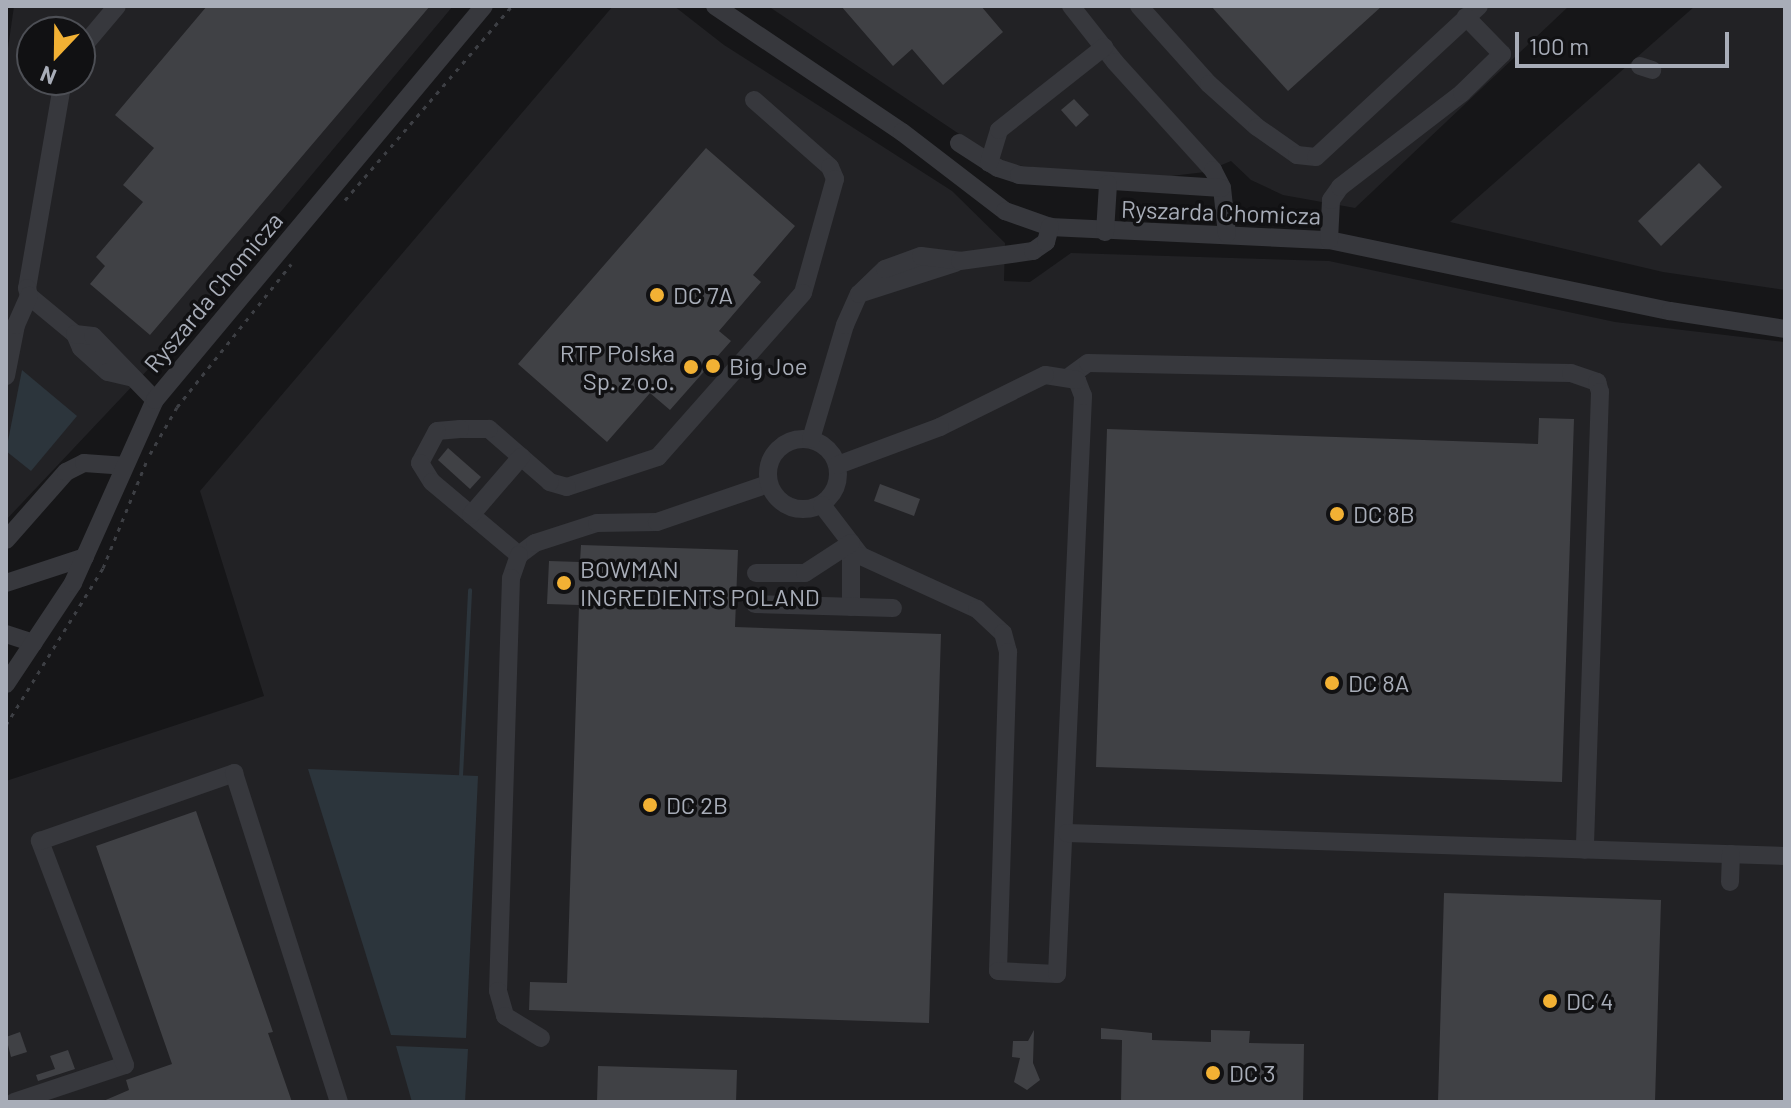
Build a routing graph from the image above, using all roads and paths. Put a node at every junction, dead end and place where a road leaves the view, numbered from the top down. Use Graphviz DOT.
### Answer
graph roads {
  1 [pos="117,6"];
  2 [pos="484,6"];
  3 [pos="512,6"];
  4 [pos="715,6"];
  5 [pos="1071,6"];
  6 [pos="1139,6"];
  7 [pos="1473,12"];
  8 [pos="96,31"];
  9 [pos="1104,47"];
  10 [pos="60,96"];
  11 [pos="754,100"];
  12 [pos="959,143"];
  13 [pos="989,163"];
  14 [pos="1108,184"];
  15 [pos="1222,188"];
  16 [pos="336,211"];
  17 [pos="1050,227"];
  18 [pos="1105,232"];
  19 [pos="1227,234"];
  20 [pos="1329,240"];
  21 [pos="297,257"];
  22 [pos="29,296"];
  23 [pos="1785,329"];
  24 [pos="6,376"];
  25 [pos="1070,376"];
  26 [pos="155,400"];
  27 [pos="811,439"];
  28 [pos="521,457"];
  29 [pos="838,465"];
  30 [pos="123,466"];
  31 [pos="768,484"];
  32 [pos="822,505"];
  33 [pos="471,515"];
  34 [pos="9,530"];
  35 [pos="851,543"];
  36 [pos="519,555"];
  37 [pos="85,557"];
  38 [pos="756,573"];
  39 [pos="6,583"];
  40 [pos="755,604"];
  41 [pos="851,607"];
  42 [pos="893,608"];
  43 [pos="6,634"];
  44 [pos="34,643"];
  45 [pos="6,684"];
  46 [pos="6,725"];
  47 [pos="1067,833"];
  48 [pos="1585,850"];
  49 [pos="1731,854"];
  50 [pos="1785,856"];
  51 [pos="1730,882"];
  52 [pos="541,1038"];
  53 [pos="14,1102"];
  54 [pos="339,1102"];
  1 -- 8 [label="street"];
  2 -- 26 [label="street, Ryszarda Chomicza"];
  3 -- 16 [label="path"];
  4 -- 17 [label="street, Ryszarda Chomicza"];
  5 -- 9 [label="street"];
  6 -- 7 [label="street"];
  7 -- 20 [label="street"];
  9 -- 13 [label="street"];
  9 -- 15 [label="street"];
  10 -- 22 [label="street"];
  11 -- 28 [label="street"];
  12 -- 13 [label="street"];
  13 -- 14 [label="street"];
  14 -- 15 [label="street"];
  14 -- 18 [label="street"];
  15 -- 19 [label="street"];
  17 -- 18 [label="street, Ryszarda Chomicza"];
  17 -- 27 [label="street"];
  18 -- 19 [label="street, Ryszarda Chomicza"];
  19 -- 20 [label="street, Ryszarda Chomicza"];
  20 -- 23 [label="street, Ryszarda Chomicza"];
  21 -- 46 [label="path"];
  22 -- 24 [label="street"];
  22 -- 26 [label="street"];
  25 -- 29 [label="street"];
  25 -- 47 [label="street"];
  25 -- 48 [label="street"];
  26 -- 30 [label="street, Ryszarda Chomicza"];
  27 -- 29 [label="street"];
  27 -- 31 [label="street"];
  28 -- 33 [label="street"];
  28 -- 33 [label="street"];
  29 -- 32 [label="street"];
  30 -- 34 [label="street"];
  30 -- 37 [label="street, Ryszarda Chomicza"];
  31 -- 32 [label="street"];
  31 -- 36 [label="street"];
  32 -- 35 [label="street"];
  33 -- 36 [label="street"];
  35 -- 38 [label="street"];
  35 -- 41 [label="street"];
  35 -- 47 [label="street"];
  36 -- 52 [label="street"];
  37 -- 39 [label="street"];
  37 -- 44 [label="street, Ryszarda Chomicza"];
  40 -- 41 [label="street"];
  41 -- 42 [label="street"];
  43 -- 44 [label="street"];
  44 -- 45 [label="street, Ryszarda Chomicza"];
  47 -- 48 [label="street"];
  48 -- 49 [label="street"];
  49 -- 50 [label="street"];
  49 -- 51 [label="street"];
  53 -- 54 [label="street"];
}
